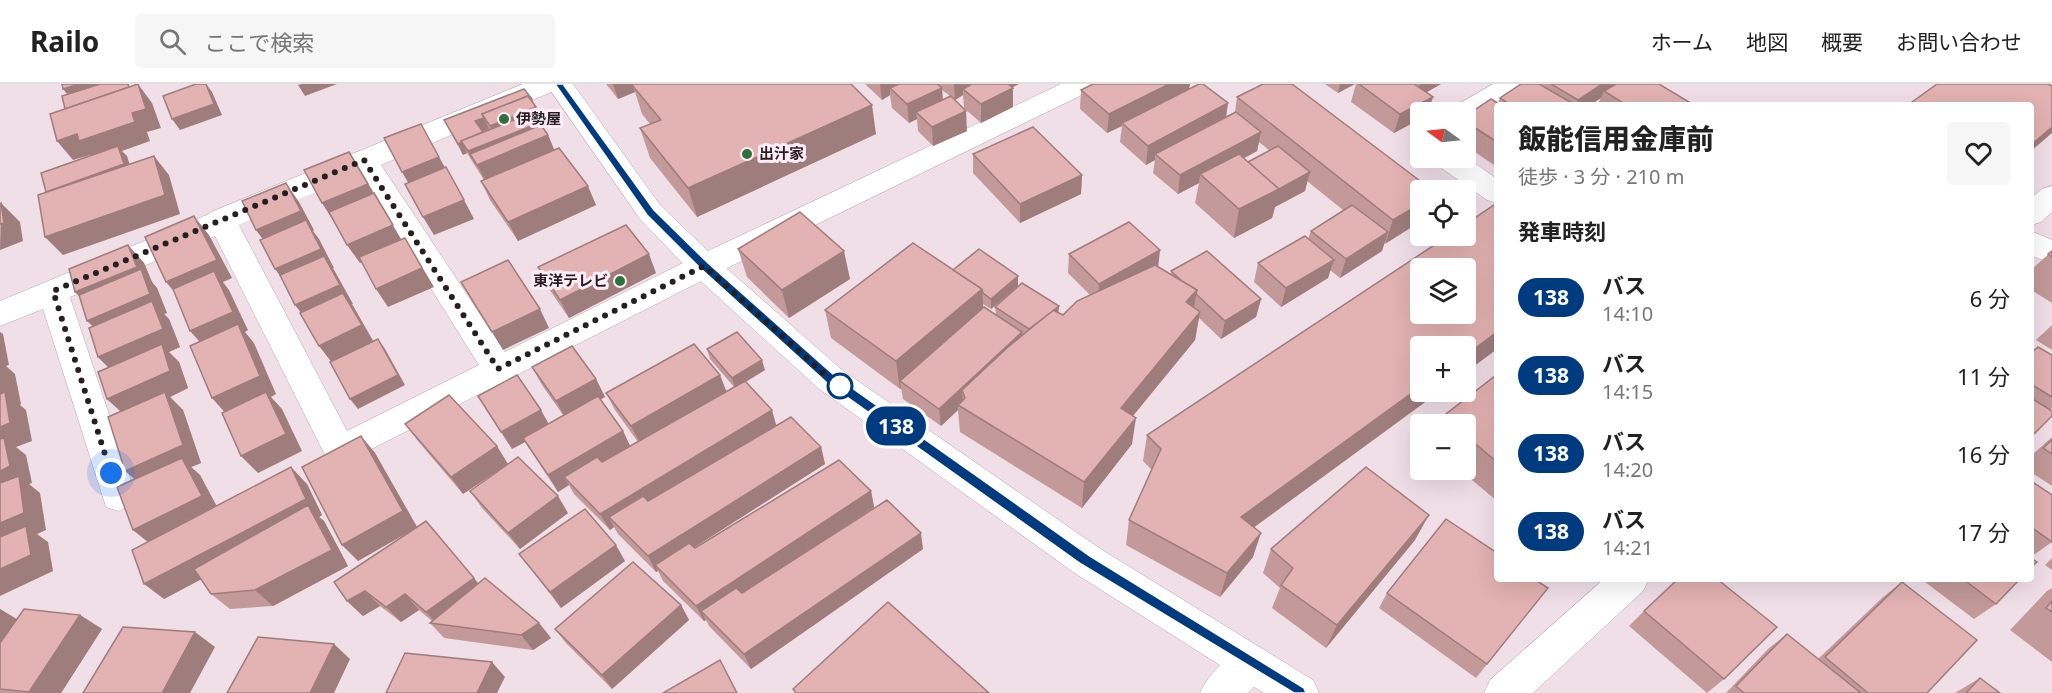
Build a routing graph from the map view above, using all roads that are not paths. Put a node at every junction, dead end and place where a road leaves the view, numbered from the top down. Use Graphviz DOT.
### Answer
graph roads {
  1 [pos="547,84"];
  2 [pos="559,84"];
  3 [pos="1083,84"];
  4 [pos="1513,84"];
  5 [pos="1476,106"];
  6 [pos="364,160"];
  7 [pos="1461,168"];
  8 [pos="1494,191"];
  9 [pos="2052,196"];
  10 [pos="2034,212"];
  11 [pos="221,219"];
  12 [pos="2034,244"];
  13 [pos="2052,253"];
  14 [pos="704,266"];
  15 [pos="53,291"];
  16 [pos="0,314"];
  17 [pos="498,369"];
  18 [pos="118,496"];
  19 [pos="1627,582"];
  20 [pos="1251,663"];
  21 [pos="1220,693"];
  22 [pos="1299,693"];
  23 [pos="1504,693"];
  1 -- 6 [label="street"];
  2 -- 14 [label="street"];
  3 -- 14 [label="street"];
  4 -- 5 [label="street"];
  6 -- 11 [label="street"];
  6 -- 17 [label="street"];
  7 -- 8 [label="street"];
  9 -- 10 [label="street"];
  11 -- 15 [label="street"];
  11 -- 17 [label="street"];
  12 -- 13 [label="street"];
  14 -- 17 [label="street"];
  14 -- 20 [label="street"];
  15 -- 16 [label="street"];
  15 -- 18 [label="street"];
  19 -- 23 [label="street"];
  20 -- 21 [label="street"];
  20 -- 22 [label="street"];
}
